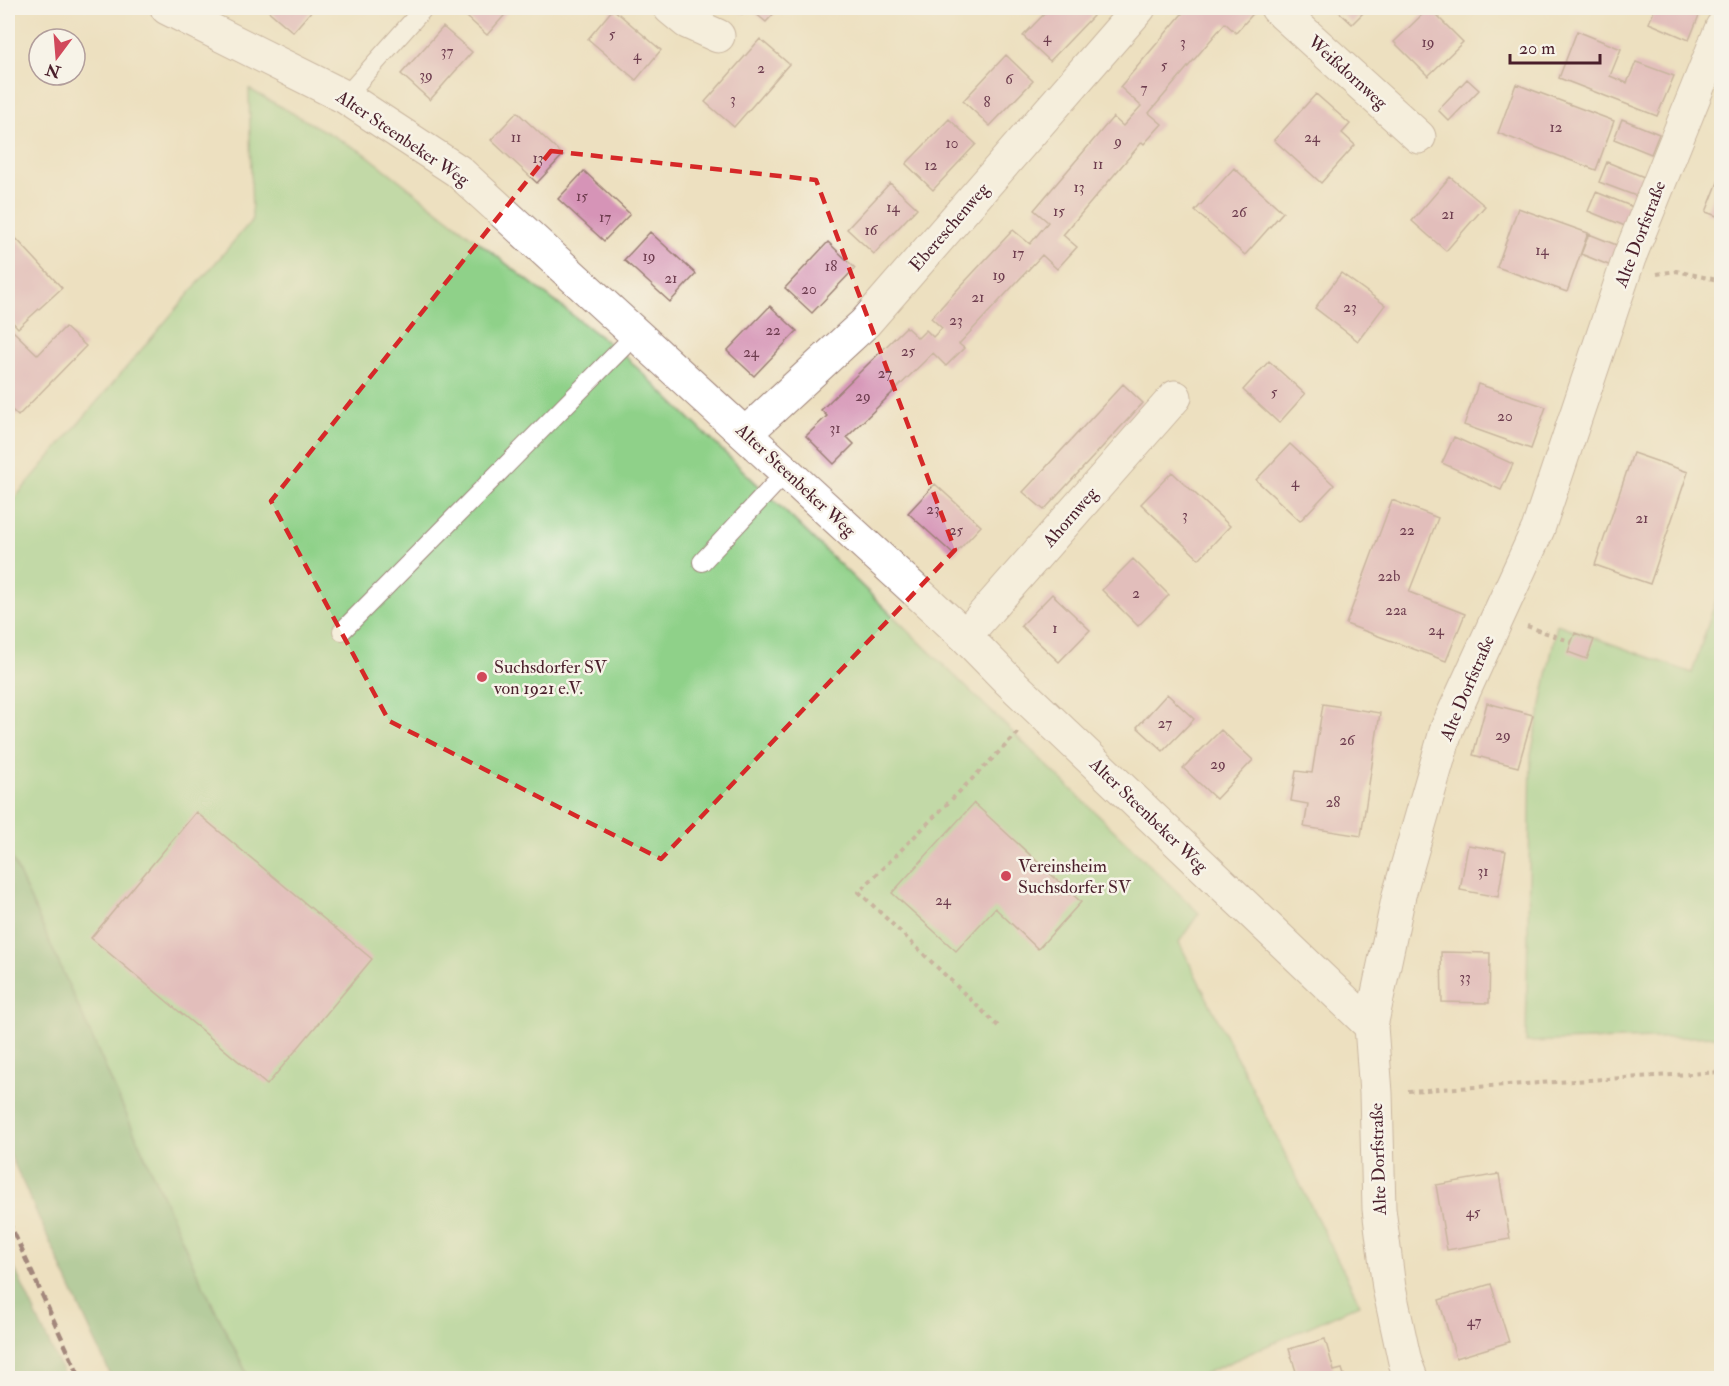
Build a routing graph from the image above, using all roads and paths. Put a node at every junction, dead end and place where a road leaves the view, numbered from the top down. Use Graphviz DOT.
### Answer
graph roads {
  1 [pos="167,8"];
  2 [pos="424,8"];
  3 [pos="670,8"];
  4 [pos="1139,8"];
  5 [pos="1277,8"];
  6 [pos="1722,27"];
  7 [pos="718,36"];
  8 [pos="345,97"];
  9 [pos="1419,137"];
  10 [pos="1622,279"];
  11 [pos="1722,280"];
  12 [pos="636,334"];
  13 [pos="1175,397"];
  14 [pos="746,433"];
  15 [pos="787,471"];
  16 [pos="702,562"];
  17 [pos="1498,614"];
  18 [pos="342,631"];
  19 [pos="965,636"];
  20 [pos="1572,642"];
  21 [pos="1040,711"];
  22 [pos="998,1026"];
  23 [pos="1371,1026"];
  24 [pos="1722,1072"];
  25 [pos="1376,1093"];
  26 [pos="1411,1378"];
  1 -- 8 [label="street, Alter Steenbeker Weg"];
  2 -- 8 [label="lane"];
  3 -- 7 [label="street"];
  4 -- 14 [label="street, Ebereschenweg"];
  5 -- 9 [label="street, Weißdornweg"];
  6 -- 10 [label="street, Alte Dorfstraße"];
  8 -- 12 [label="street, Alter Steenbeker Weg"];
  10 -- 11 [label="path"];
  10 -- 17 [label="street, Alte Dorfstraße"];
  12 -- 14 [label="street, Alter Steenbeker Weg"];
  12 -- 18 [label="lane"];
  13 -- 19 [label="street, Ahornweg"];
  14 -- 15 [label="street, Alter Steenbeker Weg"];
  15 -- 16 [label="lane"];
  15 -- 19 [label="street, Alter Steenbeker Weg"];
  17 -- 20 [label="path"];
  17 -- 23 [label="street, Alte Dorfstraße"];
  19 -- 21 [label="street, Alter Steenbeker Weg"];
  21 -- 22 [label="path"];
  21 -- 23 [label="street, Alter Steenbeker Weg"];
  23 -- 25 [label="street, Alte Dorfstraße"];
  24 -- 25 [label="path"];
  25 -- 26 [label="street, Alte Dorfstraße"];
}
